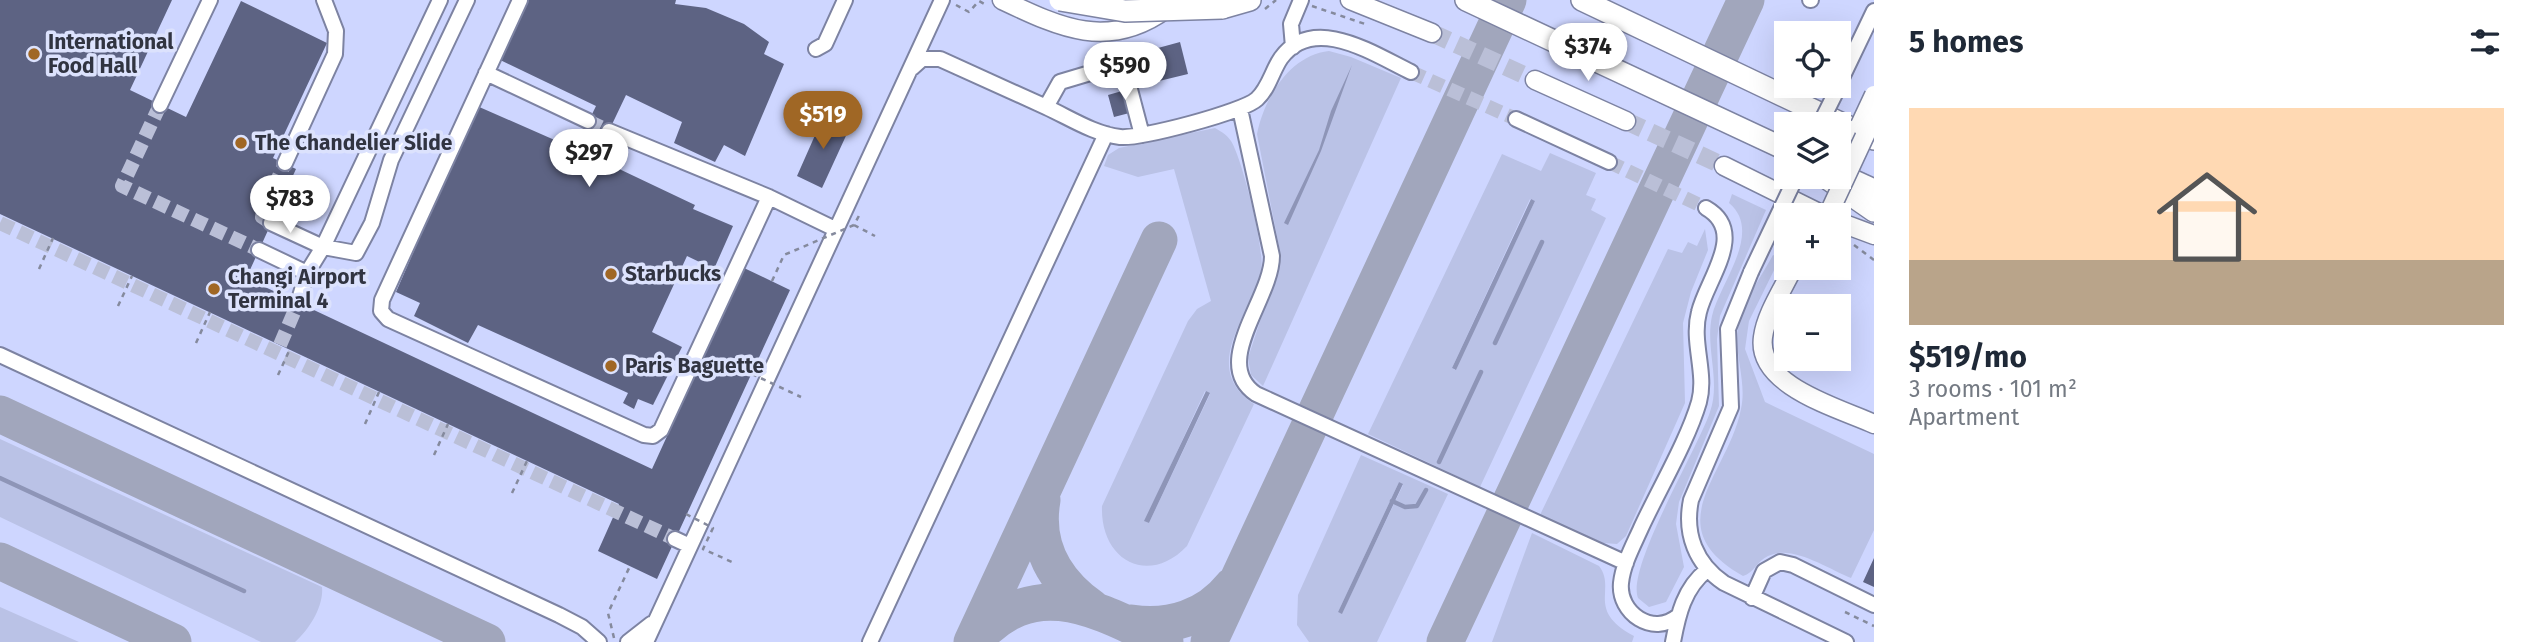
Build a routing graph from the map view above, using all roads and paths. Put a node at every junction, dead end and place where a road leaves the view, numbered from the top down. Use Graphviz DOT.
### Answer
graph roads {
  1 [pos="211,0"];
  2 [pos="324,0"];
  3 [pos="440,0"];
  4 [pos="467,0"];
  5 [pos="520,0"];
  6 [pos="845,0"];
  7 [pos="942,0"];
  8 [pos="1002,0"];
  9 [pos="1060,0"];
  10 [pos="1116,0"];
  11 [pos="1179,0"];
  12 [pos="1250,0"];
  13 [pos="1278,0"];
  14 [pos="1350,0"];
  15 [pos="1466,0"];
  16 [pos="1582,0"];
  17 [pos="1300,3"];
  18 [pos="1874,11"];
  19 [pos="1374,28"];
  20 [pos="1104,32"];
  21 [pos="1432,33"];
  22 [pos="1293,47"];
  23 [pos="816,49"];
  24 [pos="1851,60"];
  25 [pos="909,72"];
  26 [pos="1411,72"];
  27 [pos="486,73"];
  28 [pos="1535,80"];
  29 [pos="1874,95"];
  30 [pos="160,105"];
  31 [pos="1045,107"];
  32 [pos="1240,109"];
  33 [pos="1874,116"];
  34 [pos="1516,119"];
  35 [pos="588,121"];
  36 [pos="1626,121"];
  37 [pos="609,131"];
  38 [pos="1106,134"];
  39 [pos="1142,135"];
  40 [pos="1874,139"];
  41 [pos="1774,144"];
  42 [pos="1851,145"];
  43 [pos="1609,162"];
  44 [pos="285,163"];
  45 [pos="1724,166"];
  46 [pos="1851,179"];
  47 [pos="1790,189"];
  48 [pos="1842,189"];
  49 [pos="1874,190"];
  50 [pos="769,197"];
  51 [pos="1799,203"];
  52 [pos="1829,203"];
  53 [pos="1706,208"];
  54 [pos="1874,211"];
  55 [pos="861,212"];
  56 [pos="271,223"];
  57 [pos="854,225"];
  58 [pos="1851,226"];
  59 [pos="835,229"];
  60 [pos="1874,235"];
  61 [pos="875,236"];
  62 [pos="53,238"];
  63 [pos="1851,243"];
  64 [pos="323,247"];
  65 [pos="259,250"];
  66 [pos="1874,260"];
  67 [pos="38,269"];
  68 [pos="307,273"];
  69 [pos="132,276"];
  70 [pos="1790,280"];
  71 [pos="1794,280"];
  72 [pos="772,282"];
  73 [pos="1788,289"];
  74 [pos="298,303"];
  75 [pos="118,306"];
  76 [pos="210,312"];
  77 [pos="196,343"];
  78 [pos="290,349"];
  79 [pos="0,355"];
  80 [pos="752,373"];
  81 [pos="278,374"];
  82 [pos="379,392"];
  83 [pos="801,397"];
  84 [pos="1874,413"];
  85 [pos="365,424"];
  86 [pos="448,424"];
  87 [pos="1874,424"];
  88 [pos="434,455"];
  89 [pos="527,461"];
  90 [pos="512,493"];
  91 [pos="686,514"];
  92 [pos="675,539"];
  93 [pos="690,547"];
  94 [pos="732,562"];
  95 [pos="1626,563"];
  96 [pos="630,566"];
  97 [pos="1707,570"];
  98 [pos="1752,597"];
  99 [pos="1874,605"];
  100 [pos="1845,612"];
  101 [pos="1678,616"];
  102 [pos="652,623"];
  103 [pos="1874,626"];
  104 [pos="599,642"];
  105 [pos="615,642"];
  106 [pos="628,642"];
  107 [pos="646,642"];
  108 [pos="870,642"];
  109 [pos="1673,642"];
  110 [pos="1846,642"];
  1 -- 30 [label="lane"];
  2 -- 44 [label="lane"];
  3 -- 64 [label="lane"];
  4 -- 64 [label="lane"];
  5 -- 27 [label="lane"];
  6 -- 23 [label="lane"];
  7 -- 25 [label="lane"];
  8 -- 20 [label="main road"];
  9 -- 12 [label="highway, bridge"];
  10 -- 20 [label="main road"];
  11 -- 20 [label="main road"];
  13 -- 17 [label="path"];
  14 -- 21 [label="main road"];
  15 -- 41 [label="highway"];
  16 -- 40 [label="highway"];
  17 -- 19 [label="path"];
  17 -- 22 [label="lane"];
  18 -- 24 [label="lane"];
  22 -- 26 [label="lane"];
  22 -- 32 [label="lane"];
  25 -- 31 [label="lane"];
  25 -- 59 [label="lane"];
  27 -- 35 [label="lane"];
  27 -- 50 [label="lane"];
  28 -- 36 [label="main road"];
  29 -- 42 [label="main road, bridge"];
  31 -- 38 [label="lane"];
  31 -- 39 [label="lane"];
  32 -- 39 [label="lane"];
  32 -- 95 [label="lane"];
  33 -- 52 [label="main road, bridge"];
  34 -- 43 [label="lane"];
  37 -- 50 [label="lane"];
  38 -- 39 [label="lane"];
  38 -- 108 [label="lane"];
  45 -- 51 [label="main road"];
  46 -- 49 [label="highway"];
  47 -- 97 [label="lane, bridge"];
  48 -- 54 [label="highway"];
  50 -- 59 [label="lane"];
  53 -- 95 [label="lane"];
  55 -- 57 [label="path, bridge"];
  56 -- 64 [label="lane"];
  57 -- 61 [label="path"];
  57 -- 72 [label="path, bridge"];
  58 -- 60 [label="main road"];
  59 -- 93 [label="lane"];
  62 -- 67 [label="path, bridge"];
  63 -- 66 [label="path"];
  64 -- 68 [label="lane"];
  65 -- 68 [label="lane"];
  68 -- 74 [label="lane"];
  69 -- 75 [label="path, bridge"];
  70 -- 73 [label="main road"];
  71 -- 73 [label="main road"];
  73 -- 84 [label="main road"];
  73 -- 87 [label="main road"];
  76 -- 77 [label="path, bridge"];
  78 -- 81 [label="path, bridge"];
  79 -- 104 [label="lane"];
  80 -- 83 [label="path, bridge"];
  82 -- 85 [label="path, bridge"];
  86 -- 88 [label="path, bridge"];
  89 -- 90 [label="path, bridge"];
  91 -- 94 [label="path, bridge"];
  92 -- 93 [label="lane"];
  93 -- 102 [label="lane"];
  95 -- 101 [label="lane"];
  96 -- 105 [label="path"];
  97 -- 98 [label="lane"];
  97 -- 101 [label="lane"];
  98 -- 99 [label="lane"];
  98 -- 110 [label="lane"];
  100 -- 103 [label="path"];
  101 -- 109 [label="lane"];
  102 -- 106 [label="lane"];
  102 -- 107 [label="lane"];
}
